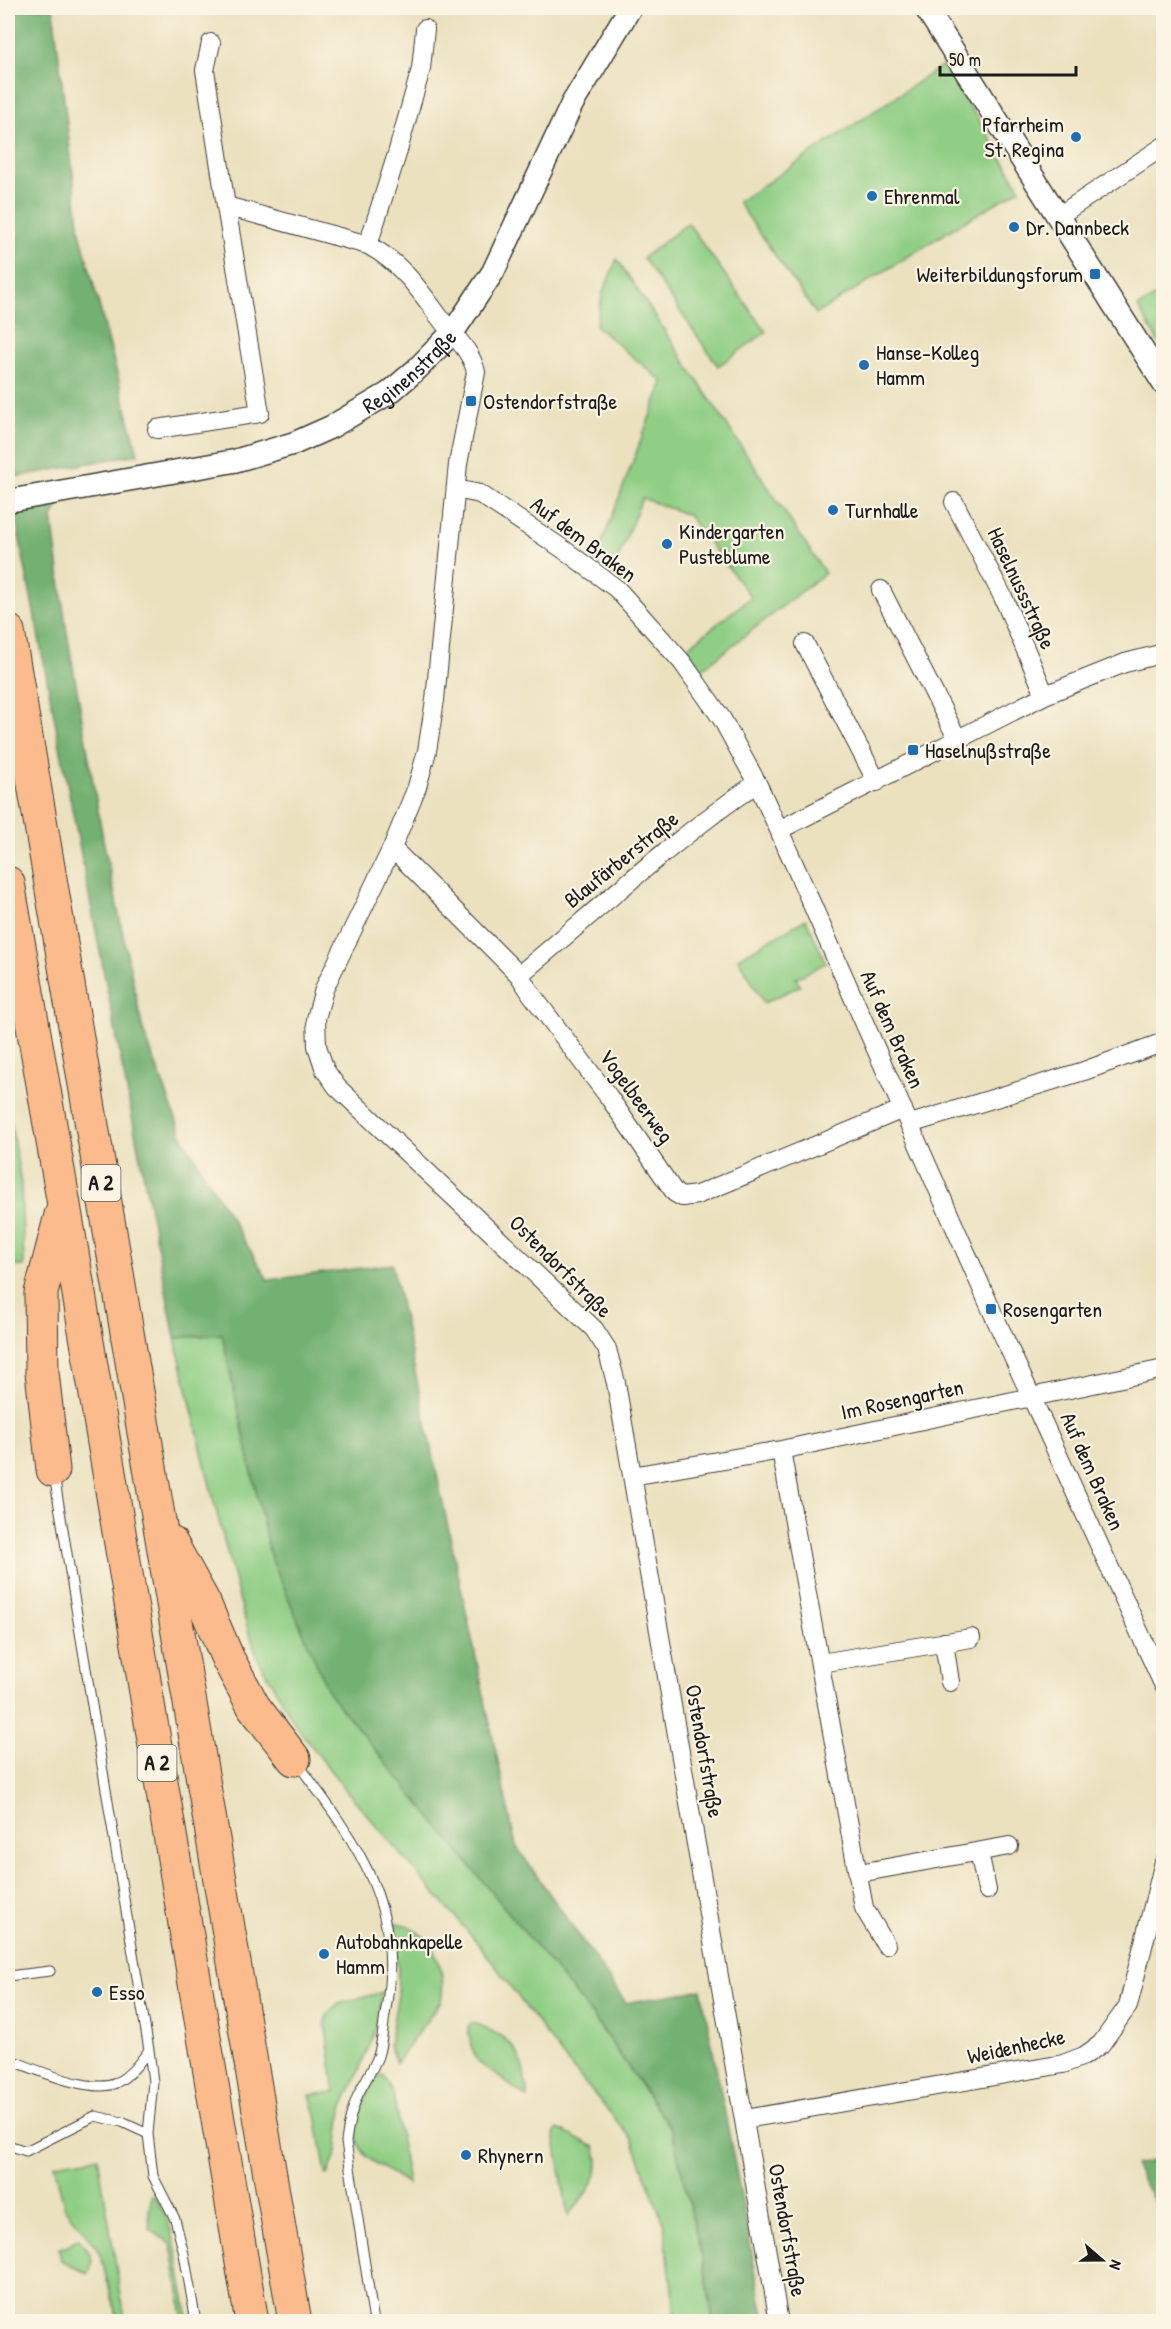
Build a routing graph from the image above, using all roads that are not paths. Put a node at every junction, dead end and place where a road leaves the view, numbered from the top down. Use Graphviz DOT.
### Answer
graph roads {
  1 [pos="630,8"];
  2 [pos="926,8"];
  3 [pos="425,29"];
  4 [pos="211,43"];
  5 [pos="1164,146"];
  6 [pos="226,206"];
  7 [pos="1057,217"];
  8 [pos="369,245"];
  9 [pos="453,332"];
  10 [pos="1164,384"];
  11 [pos="157,429"];
  12 [pos="456,489"];
  13 [pos="8,501"];
  14 [pos="954,502"];
  15 [pos="881,590"];
  16 [pos="8,631"];
  17 [pos="805,644"];
  18 [pos="1164,653"];
  19 [pos="1045,695"];
  20 [pos="958,740"];
  21 [pos="877,782"];
  22 [pos="757,783"];
  23 [pos="779,830"];
  24 [pos="392,848"];
  25 [pos="8,883"];
  26 [pos="519,975"];
  27 [pos="1164,1042"];
  28 [pos="907,1117"];
  29 [pos="64,1205"];
  30 [pos="1164,1369"];
  31 [pos="1033,1396"];
  32 [pos="781,1450"];
  33 [pos="53,1470"];
  34 [pos="632,1476"];
  35 [pos="159,1521"];
  36 [pos="971,1638"];
  37 [pos="944,1642"];
  38 [pos="820,1663"];
  39 [pos="950,1682"];
  40 [pos="1164,1686"];
  41 [pos="294,1759"];
  42 [pos="1009,1846"];
  43 [pos="979,1852"];
  44 [pos="1164,1862"];
  45 [pos="859,1873"];
  46 [pos="987,1890"];
  47 [pos="886,1945"];
  48 [pos="50,1971"];
  49 [pos="8,1976"];
  50 [pos="150,2050"];
  51 [pos="8,2059"];
  52 [pos="745,2119"];
  53 [pos="148,2134"];
  54 [pos="8,2145"];
  55 [pos="196,2322"];
  56 [pos="252,2322"];
  57 [pos="295,2322"];
  58 [pos="374,2322"];
  59 [pos="779,2322"];
  1 -- 9 [label="street, Reginenstraße"];
  2 -- 7 [label="street"];
  3 -- 8 [label="street"];
  4 -- 6 [label="street"];
  5 -- 7 [label="street"];
  6 -- 8 [label="street, Ostendorfstraße"];
  6 -- 11 [label="street"];
  7 -- 10 [label="street"];
  8 -- 9 [label="street, Ostendorfstraße"];
  9 -- 12 [label="street, Ostendorfstraße"];
  9 -- 13 [label="street, Reginenstraße"];
  12 -- 22 [label="street, Auf dem Braken"];
  12 -- 24 [label="street, Ostendorfstraße"];
  14 -- 19 [label="street, Haselnussstraße"];
  15 -- 20 [label="street"];
  16 -- 35 [label="highway, A 2"];
  17 -- 21 [label="street"];
  18 -- 19 [label="street"];
  19 -- 20 [label="street"];
  20 -- 21 [label="street"];
  21 -- 23 [label="street"];
  22 -- 23 [label="street, Auf dem Braken"];
  22 -- 26 [label="street, Blaufärberstraße"];
  23 -- 28 [label="street, Auf dem Braken"];
  24 -- 26 [label="street, Vogelbeerweg"];
  24 -- 34 [label="street, Ostendorfstraße"];
  25 -- 29 [label="highway, A 2"];
  26 -- 28 [label="street, Vogelbeerweg"];
  27 -- 28 [label="street, Vogelbeerweg"];
  28 -- 31 [label="street, Auf dem Braken"];
  29 -- 33 [label="highway"];
  29 -- 56 [label="highway, A 2"];
  30 -- 31 [label="street, Im Rosengarten"];
  31 -- 32 [label="street, Im Rosengarten"];
  31 -- 40 [label="street, Auf dem Braken"];
  32 -- 34 [label="street, Im Rosengarten"];
  32 -- 38 [label="street"];
  33 -- 50 [label="lane"];
  34 -- 52 [label="street, Ostendorfstraße"];
  35 -- 41 [label="highway"];
  35 -- 57 [label="highway, A 2"];
  36 -- 37 [label="street"];
  37 -- 38 [label="street"];
  37 -- 39 [label="street"];
  38 -- 45 [label="street"];
  41 -- 58 [label="lane"];
  42 -- 43 [label="street"];
  43 -- 45 [label="street"];
  43 -- 46 [label="street"];
  44 -- 52 [label="street, Weidenhecke"];
  45 -- 47 [label="street"];
  48 -- 49 [label="lane"];
  50 -- 51 [label="lane"];
  50 -- 53 [label="lane"];
  52 -- 59 [label="street, Ostendorfstraße"];
  53 -- 54 [label="lane"];
  53 -- 55 [label="lane"];
}
